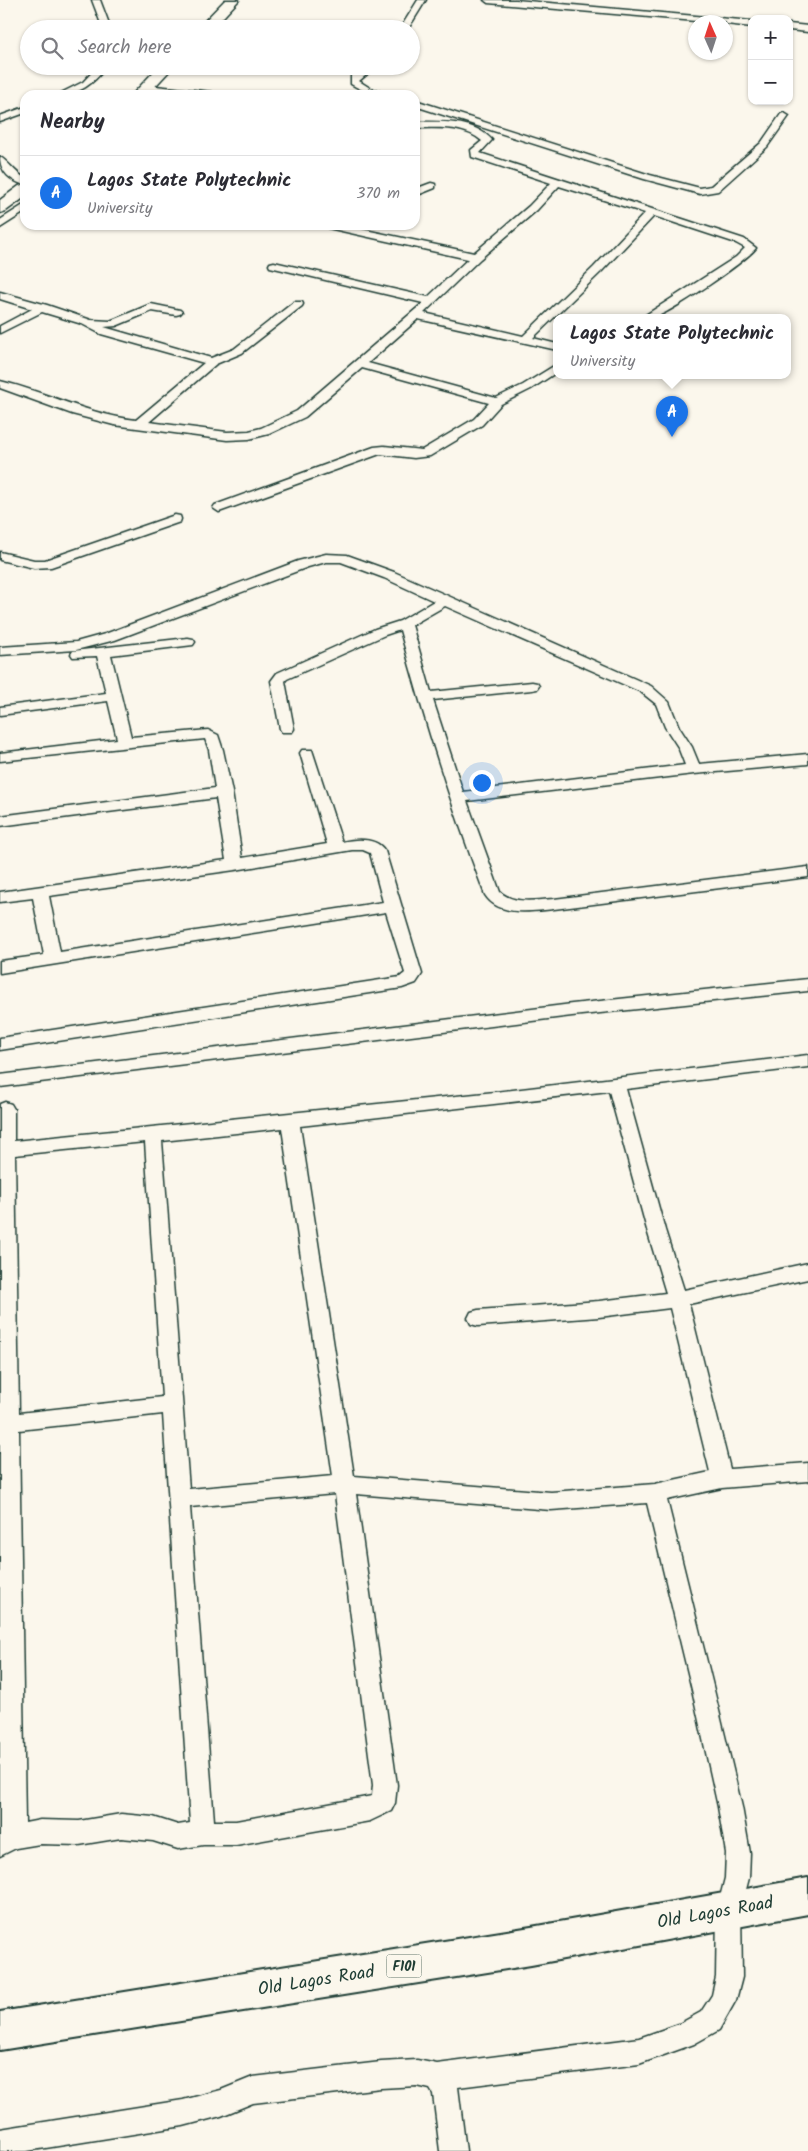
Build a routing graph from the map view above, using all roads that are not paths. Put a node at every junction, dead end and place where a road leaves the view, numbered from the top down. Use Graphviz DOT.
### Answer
graph roads {
  1 [pos="96,0"];
  2 [pos="232,0"];
  3 [pos="422,0"];
  4 [pos="488,0"];
  5 [pos="611,0"];
  6 [pos="606,10"];
  7 [pos="104,20"];
  8 [pos="213,20"];
  9 [pos="410,20"];
  10 [pos="748,24"];
  11 [pos="793,27"];
  12 [pos="808,28"];
  13 [pos="95,75"];
  14 [pos="158,75"];
  15 [pos="357,75"];
  16 [pos="73,90"];
  17 [pos="144,90"];
  18 [pos="367,90"];
  19 [pos="420,105"];
  20 [pos="20,112"];
  21 [pos="784,116"];
  22 [pos="0,119"];
  23 [pos="420,125"];
  24 [pos="0,160"];
  25 [pos="20,179"];
  26 [pos="557,182"];
  27 [pos="431,186"];
  28 [pos="420,191"];
  29 [pos="20,193"];
  30 [pos="0,208"];
  31 [pos="20,211"];
  32 [pos="652,212"];
  33 [pos="0,225"];
  34 [pos="364,230"];
  35 [pos="476,257"];
  36 [pos="274,265"];
  37 [pos="0,295"];
  38 [pos="430,301"];
  39 [pos="298,304"];
  40 [pos="43,307"];
  41 [pos="176,312"];
  42 [pos="653,314"];
  43 [pos="416,315"];
  44 [pos="86,322"];
  45 [pos="0,330"];
  46 [pos="526,339"];
  47 [pos="553,346"];
  48 [pos="212,362"];
  49 [pos="359,364"];
  50 [pos="553,370"];
  51 [pos="0,384"];
  52 [pos="497,402"];
  53 [pos="139,424"];
  54 [pos="219,508"];
  55 [pos="175,519"];
  56 [pos="0,556"];
  57 [pos="444,601"];
  58 [pos="405,624"];
  59 [pos="188,642"];
  60 [pos="0,651"];
  61 [pos="103,652"];
  62 [pos="0,663"];
  63 [pos="532,686"];
  64 [pos="114,696"];
  65 [pos="424,697"];
  66 [pos="0,711"];
  67 [pos="287,728"];
  68 [pos="125,742"];
  69 [pos="307,753"];
  70 [pos="0,757"];
  71 [pos="808,759"];
  72 [pos="694,769"];
  73 [pos="224,792"];
  74 [pos="457,797"];
  75 [pos="0,821"];
  76 [pos="336,848"];
  77 [pos="235,865"];
  78 [pos="808,872"];
  79 [pos="40,892"];
  80 [pos="0,897"];
  81 [pos="392,906"];
  82 [pos="53,958"];
  83 [pos="0,967"];
  84 [pos="808,985"];
  85 [pos="0,1044"];
  86 [pos="808,1061"];
  87 [pos="0,1081"];
  88 [pos="616,1084"];
  89 [pos="5,1109"];
  90 [pos="290,1119"];
  91 [pos="153,1135"];
  92 [pos="5,1149"];
  93 [pos="3,1216"];
  94 [pos="808,1271"];
  95 [pos="677,1299"];
  96 [pos="478,1318"];
  97 [pos="4,1334"];
  98 [pos="172,1404"];
  99 [pos="8,1423"];
  100 [pos="808,1472"];
  101 [pos="722,1479"];
  102 [pos="343,1484"];
  103 [pos="655,1493"];
  104 [pos="179,1499"];
  105 [pos="6,1676"];
  106 [pos="203,1833"];
  107 [pos="6,1840"];
  108 [pos="808,1896"];
  109 [pos="729,1909"];
  110 [pos="0,2031"];
  111 [pos="437,2077"];
  112 [pos="0,2142"];
  113 [pos="453,2151"];
  1 -- 7 [label="street"];
  2 -- 8 [label="highway"];
  3 -- 9 [label="street"];
  4 -- 6 [label="street"];
  5 -- 6 [label="street"];
  6 -- 10 [label="street"];
  11 -- 12 [label="street"];
  13 -- 16 [label="street"];
  14 -- 17 [label="highway"];
  15 -- 18 [label="street"];
  19 -- 21 [label="street"];
  20 -- 22 [label="street"];
  23 -- 26 [label="street"];
  24 -- 25 [label="street"];
  26 -- 32 [label="street"];
  26 -- 35 [label="street"];
  27 -- 28 [label="street"];
  29 -- 30 [label="highway"];
  31 -- 33 [label="street"];
  32 -- 42 [label="street"];
  32 -- 46 [label="street"];
  34 -- 35 [label="street"];
  35 -- 38 [label="street"];
  36 -- 38 [label="street"];
  37 -- 40 [label="street"];
  38 -- 43 [label="street"];
  39 -- 48 [label="street"];
  40 -- 44 [label="street"];
  40 -- 45 [label="street"];
  41 -- 44 [label="street"];
  43 -- 46 [label="street"];
  43 -- 49 [label="street"];
  44 -- 48 [label="street"];
  46 -- 47 [label="street"];
  48 -- 53 [label="street"];
  49 -- 52 [label="street"];
  49 -- 53 [label="street"];
  50 -- 52 [label="street"];
  51 -- 53 [label="street"];
  52 -- 54 [label="street"];
  55 -- 56 [label="street"];
  57 -- 58 [label="street"];
  57 -- 60 [label="street"];
  57 -- 72 [label="street"];
  58 -- 65 [label="street"];
  58 -- 67 [label="street"];
  59 -- 61 [label="street"];
  61 -- 62 [label="street"];
  61 -- 64 [label="street"];
  63 -- 65 [label="street"];
  64 -- 66 [label="street"];
  64 -- 68 [label="street"];
  65 -- 74 [label="street"];
  68 -- 70 [label="street"];
  68 -- 73 [label="street"];
  69 -- 76 [label="street"];
  71 -- 72 [label="street"];
  72 -- 74 [label="street"];
  73 -- 75 [label="street"];
  73 -- 77 [label="street"];
  74 -- 78 [label="street"];
  76 -- 77 [label="street"];
  76 -- 81 [label="street"];
  77 -- 79 [label="street"];
  79 -- 80 [label="street"];
  79 -- 82 [label="street"];
  81 -- 82 [label="street"];
  81 -- 85 [label="street"];
  82 -- 83 [label="street"];
  84 -- 87 [label="street"];
  86 -- 88 [label="street"];
  88 -- 90 [label="street"];
  88 -- 95 [label="street"];
  89 -- 92 [label="street"];
  90 -- 91 [label="street"];
  90 -- 102 [label="street"];
  91 -- 92 [label="street"];
  91 -- 98 [label="street"];
  92 -- 93 [label="street"];
  93 -- 97 [label="street"];
  94 -- 95 [label="street"];
  95 -- 96 [label="street"];
  95 -- 101 [label="street"];
  97 -- 99 [label="street"];
  98 -- 99 [label="street"];
  98 -- 104 [label="street"];
  99 -- 105 [label="street"];
  100 -- 101 [label="street"];
  101 -- 103 [label="street"];
  102 -- 103 [label="street"];
  102 -- 104 [label="street"];
  102 -- 106 [label="street"];
  103 -- 109 [label="street"];
  104 -- 106 [label="street"];
  105 -- 107 [label="street"];
  106 -- 107 [label="street"];
  108 -- 109 [label="main road, Old Lagos Road / F101"];
  109 -- 110 [label="main road, Old Lagos Road / F101"];
  109 -- 111 [label="street"];
  111 -- 112 [label="street"];
  111 -- 113 [label="street"];
}
